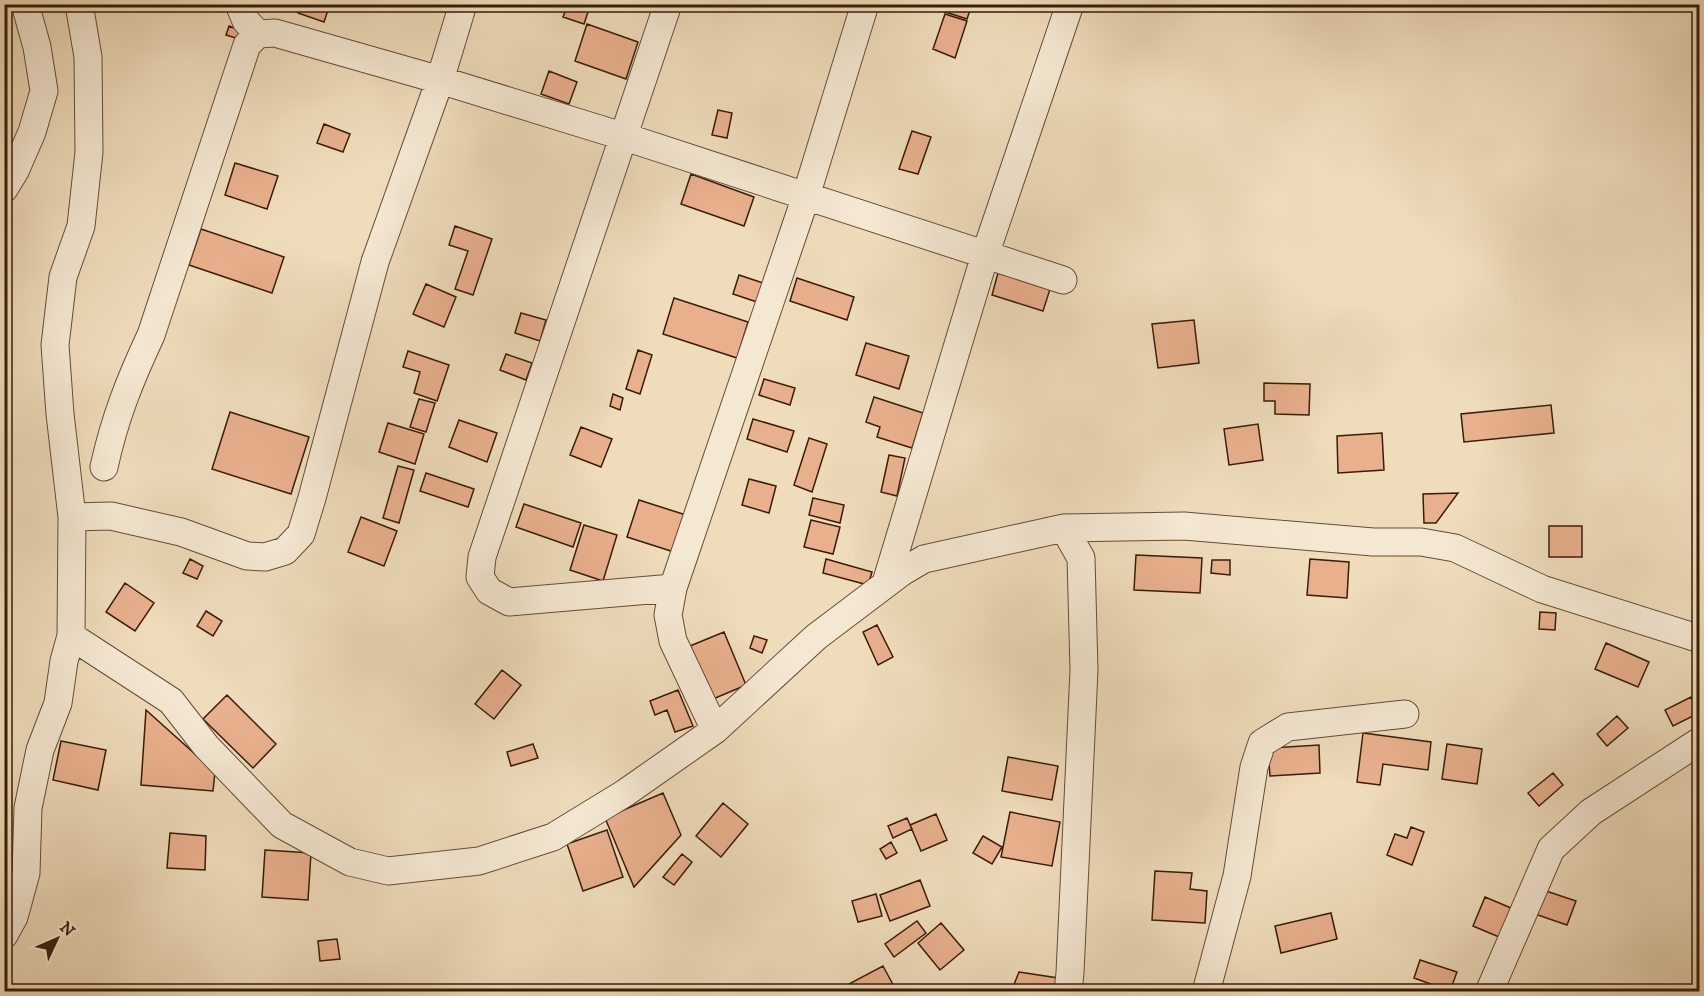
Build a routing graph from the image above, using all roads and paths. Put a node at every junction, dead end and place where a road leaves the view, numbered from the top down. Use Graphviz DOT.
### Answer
graph roads {
  1 [pos="25,4"];
  2 [pos="79,4"];
  3 [pos="239,4"];
  4 [pos="463,4"];
  5 [pos="668,4"];
  6 [pos="865,4"];
  7 [pos="1070,4"];
  8 [pos="258,34"];
  9 [pos="440,80"];
  10 [pos="622,136"];
  11 [pos="4,189"];
  12 [pos="807,196"];
  13 [pos="985,255"];
  14 [pos="1063,280"];
  15 [pos="104,467"];
  16 [pos="72,517"];
  17 [pos="1064,528"];
  18 [pos="886,583"];
  19 [pos="673,588"];
  20 [pos="71,636"];
  21 [pos="1700,639"];
  22 [pos="1405,714"];
  23 [pos="715,730"];
  24 [pos="1700,741"];
  25 [pos="4,935"];
  26 [pos="1068,992"];
  27 [pos="1206,992"];
  28 [pos="1489,992"];
  1 -- 11 [label="street"];
  2 -- 16 [label="street"];
  3 -- 8 [label="street"];
  4 -- 9 [label="street"];
  5 -- 10 [label="street"];
  6 -- 12 [label="street"];
  7 -- 13 [label="street"];
  8 -- 9 [label="street"];
  8 -- 15 [label="street"];
  9 -- 10 [label="street"];
  9 -- 16 [label="street"];
  10 -- 12 [label="street"];
  10 -- 19 [label="street"];
  12 -- 13 [label="street"];
  12 -- 19 [label="street"];
  13 -- 14 [label="street"];
  13 -- 18 [label="street"];
  16 -- 20 [label="street"];
  17 -- 18 [label="street"];
  17 -- 21 [label="street"];
  17 -- 26 [label="street"];
  18 -- 23 [label="street"];
  19 -- 23 [label="street"];
  20 -- 23 [label="street"];
  20 -- 25 [label="street"];
  22 -- 27 [label="street"];
  24 -- 28 [label="street"];
}
